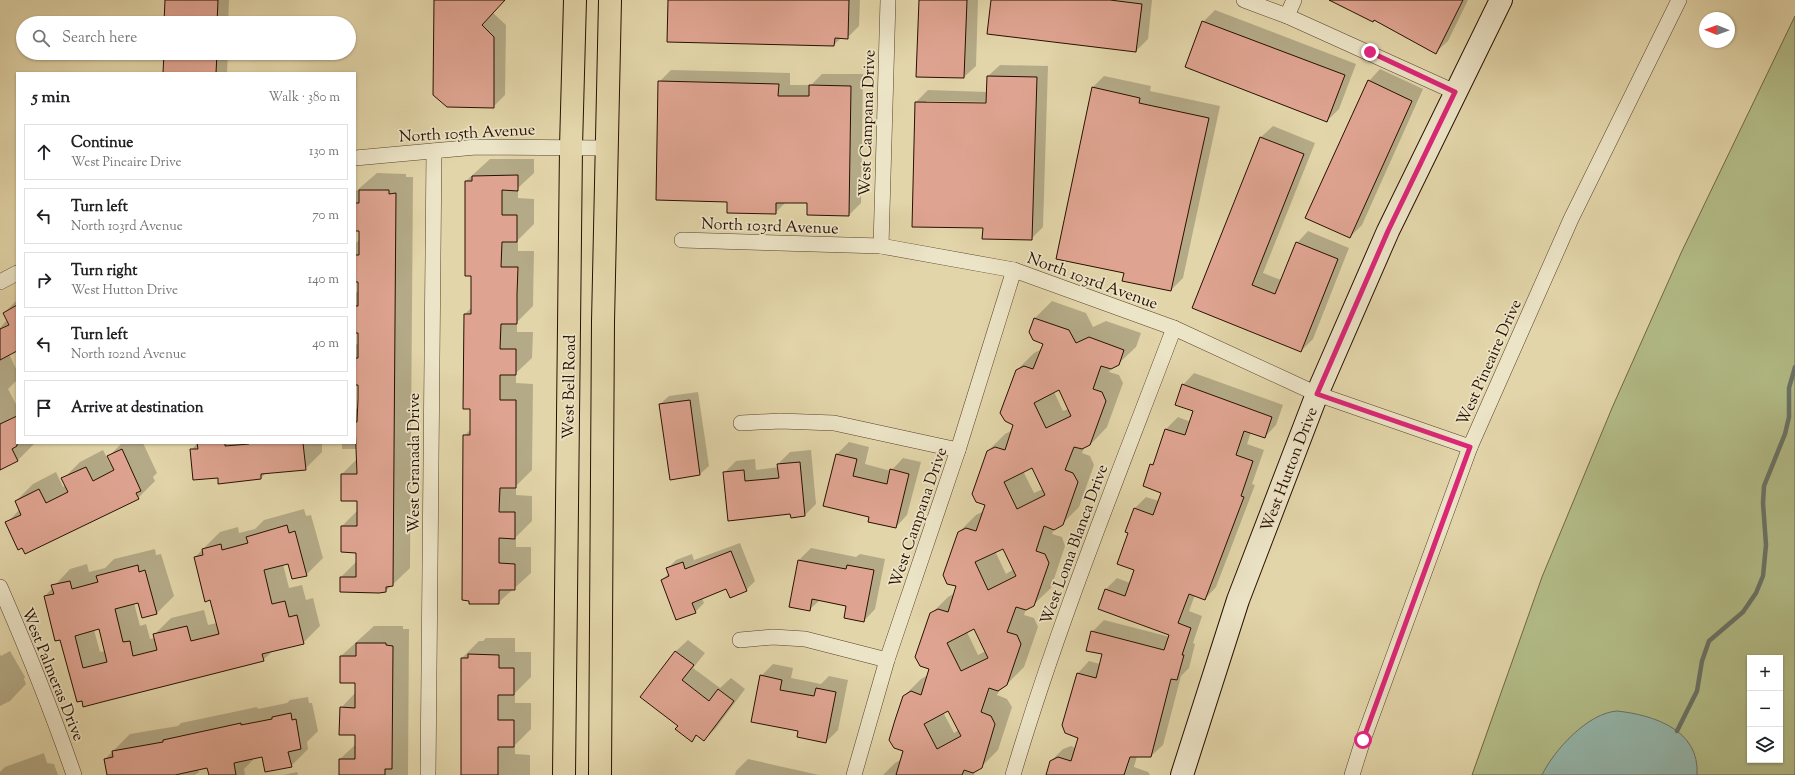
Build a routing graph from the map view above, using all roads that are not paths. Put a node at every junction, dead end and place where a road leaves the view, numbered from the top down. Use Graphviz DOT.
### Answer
graph roads {
  1 [pos="575,0"];
  2 [pos="610,0"];
  3 [pos="888,0"];
  4 [pos="1244,0"];
  5 [pos="1294,0"];
  6 [pos="1500,0"];
  7 [pos="1679,0"];
  8 [pos="1287,16"];
  9 [pos="1455,92"];
  10 [pos="571,147"];
  11 [pos="606,148"];
  12 [pos="434,151"];
  13 [pos="356,158"];
  14 [pos="682,240"];
  15 [pos="881,246"];
  16 [pos="1014,270"];
  17 [pos="16,274"];
  18 [pos="0,282"];
  19 [pos="1174,328"];
  20 [pos="1317,394"];
  21 [pos="741,423"];
  22 [pos="1470,447"];
  23 [pos="958,450"];
  24 [pos="0,587"];
  25 [pos="740,640"];
  26 [pos="887,660"];
  27 [pos="74,775"];
  28 [pos="428,775"];
  29 [pos="564,775"];
  30 [pos="600,775"];
  31 [pos="854,775"];
  32 [pos="1014,775"];
  33 [pos="1182,775"];
  34 [pos="1352,775"];
  1 -- 10 [label="main road, West Bell Road"];
  2 -- 11 [label="main road"];
  3 -- 15 [label="street, West Campana Drive"];
  4 -- 8 [label="street"];
  5 -- 8 [label="street"];
  6 -- 9 [label="street, West Hutton Drive"];
  7 -- 22 [label="street, West Pineaire Drive"];
  8 -- 9 [label="street"];
  9 -- 20 [label="street, West Hutton Drive"];
  10 -- 11 [label="street, North 105th Avenue"];
  10 -- 12 [label="street, North 105th Avenue"];
  10 -- 29 [label="main road, West Bell Road"];
  11 -- 30 [label="main road"];
  12 -- 13 [label="street, North 105th Avenue"];
  12 -- 28 [label="street, West Granada Drive"];
  14 -- 15 [label="street, North 103rd Avenue"];
  15 -- 16 [label="street, North 103rd Avenue"];
  16 -- 19 [label="street, North 103rd Avenue"];
  16 -- 23 [label="street, West Campana Drive"];
  17 -- 18 [label="street"];
  19 -- 20 [label="street, North 103rd Avenue"];
  19 -- 32 [label="street, West Loma Blanca Drive"];
  20 -- 22 [label="street, North 103rd Avenue"];
  20 -- 33 [label="street, West Hutton Drive"];
  21 -- 23 [label="street"];
  22 -- 34 [label="street, West Pineaire Drive"];
  23 -- 26 [label="street, West Campana Drive"];
  24 -- 27 [label="street, West Palmeras Drive"];
  25 -- 26 [label="street"];
  26 -- 31 [label="street, West Campana Drive"];
}
